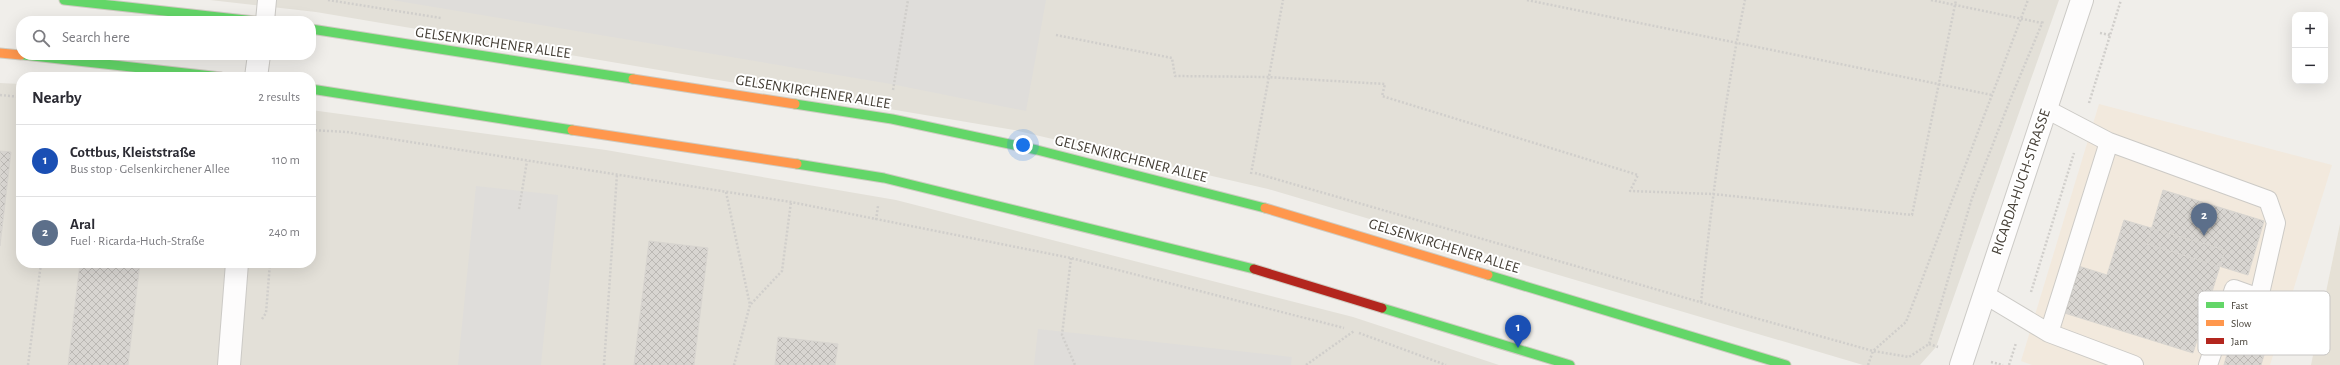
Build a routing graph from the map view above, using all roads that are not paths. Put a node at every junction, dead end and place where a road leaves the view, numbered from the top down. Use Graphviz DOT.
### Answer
graph roads {
  1 [pos="64,0"];
  2 [pos="267,0"];
  3 [pos="2082,0"];
  4 [pos="210,16"];
  5 [pos="265,16"];
  6 [pos="316,30"];
  7 [pos="0,53"];
  8 [pos="16,55"];
  9 [pos="69,60"];
  10 [pos="258,60"];
  11 [pos="176,72"];
  12 [pos="257,72"];
  13 [pos="316,90"];
  14 [pos="2046,109"];
  15 [pos="2109,142"];
  16 [pos="238,268"];
  17 [pos="2261,291"];
  18 [pos="1984,294"];
  19 [pos="2049,333"];
  20 [pos="2211,355"];
  21 [pos="228,365"];
  22 [pos="1570,365"];
  23 [pos="1786,365"];
  24 [pos="1961,365"];
  25 [pos="2134,365"];
  26 [pos="2208,365"];
  1 -- 4 [label="main road"];
  2 -- 5 [label="lane"];
  3 -- 14 [label="street, RICARDA-HUCH-STRASSE"];
  6 -- 23 [label="main road, GELSENKIRCHENER ALLEE"];
  7 -- 8 [label="main road"];
  9 -- 11 [label="main road"];
  10 -- 12 [label="street"];
  13 -- 22 [label="main road"];
  14 -- 15 [label="lane"];
  14 -- 18 [label="street, RICARDA-HUCH-STRASSE"];
  15 -- 17 [label="lane"];
  15 -- 19 [label="lane"];
  16 -- 21 [label="street"];
  18 -- 19 [label="lane"];
  18 -- 24 [label="street, RICARDA-HUCH-STRASSE"];
  19 -- 25 [label="lane"];
  20 -- 26 [label="lane"];
}
